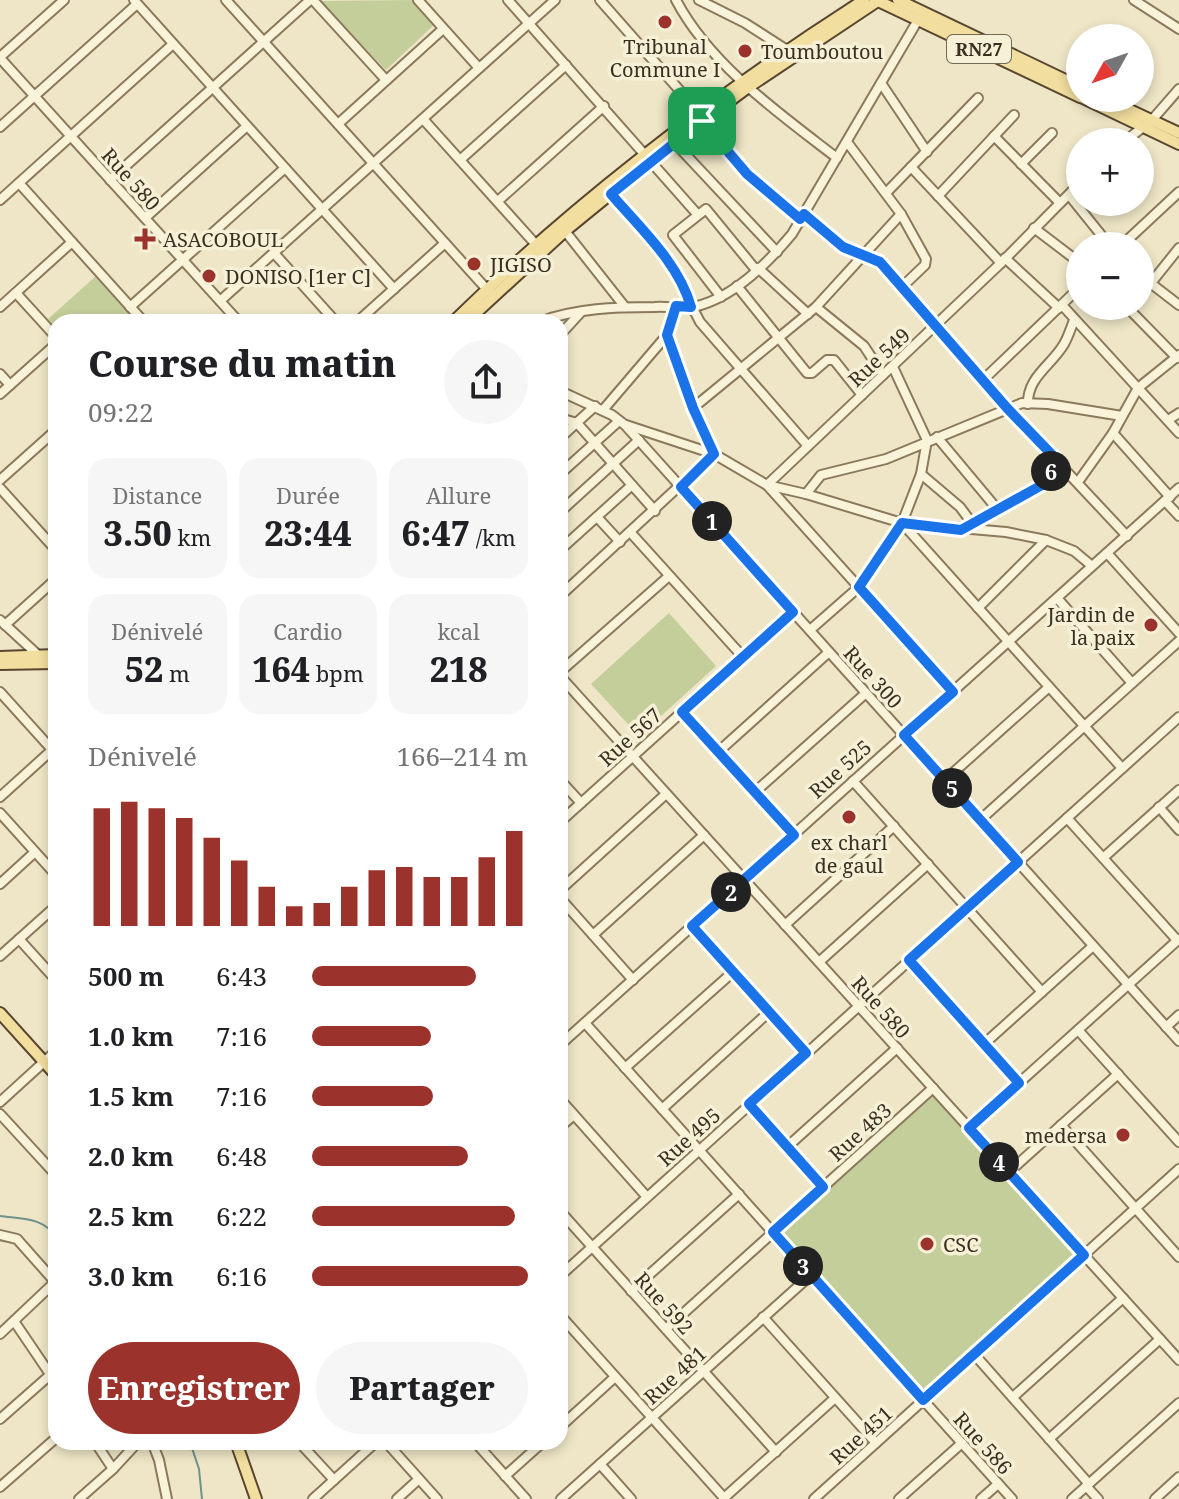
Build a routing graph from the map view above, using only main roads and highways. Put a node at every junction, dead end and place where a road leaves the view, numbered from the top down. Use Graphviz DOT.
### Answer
graph roads {
  1 [pos="864,0"];
  2 [pos="878,0"];
  3 [pos="898,0"];
  4 [pos="1066,80"];
  5 [pos="744,85"];
  6 [pos="1066,90"];
  7 [pos="1118,112"];
  8 [pos="1128,112"];
  9 [pos="1148,124"];
  10 [pos="1179,133"];
  11 [pos="1179,144"];
  12 [pos="649,157"];
  13 [pos="540,248"];
  14 [pos="490,293"];
  15 [pos="463,314"];
  16 [pos="473,314"];
  17 [pos="0,657"];
  18 [pos="48,660"];
  19 [pos="48,660"];
  20 [pos="0,664"];
  21 [pos="0,1013"];
  22 [pos="48,1066"];
  23 [pos="239,1450"];
  24 [pos="256,1499"];
  1 -- 5 [label="main road"];
  2 -- 5 [label="main road"];
  2 -- 6 [label="main road, RN27"];
  3 -- 4 [label="main road, RN27"];
  5 -- 12 [label="main road"];
  7 -- 9 [label="main road, RN27"];
  8 -- 9 [label="main road, RN27"];
  9 -- 10 [label="main road, RN27"];
  9 -- 11 [label="main road, RN27"];
  12 -- 13 [label="main road"];
  12 -- 13 [label="main road"];
  13 -- 14 [label="main road"];
  14 -- 15 [label="main road"];
  14 -- 16 [label="main road"];
  17 -- 18 [label="main road"];
  19 -- 20 [label="main road"];
  21 -- 22 [label="main road"];
  23 -- 24 [label="main road"];
}
